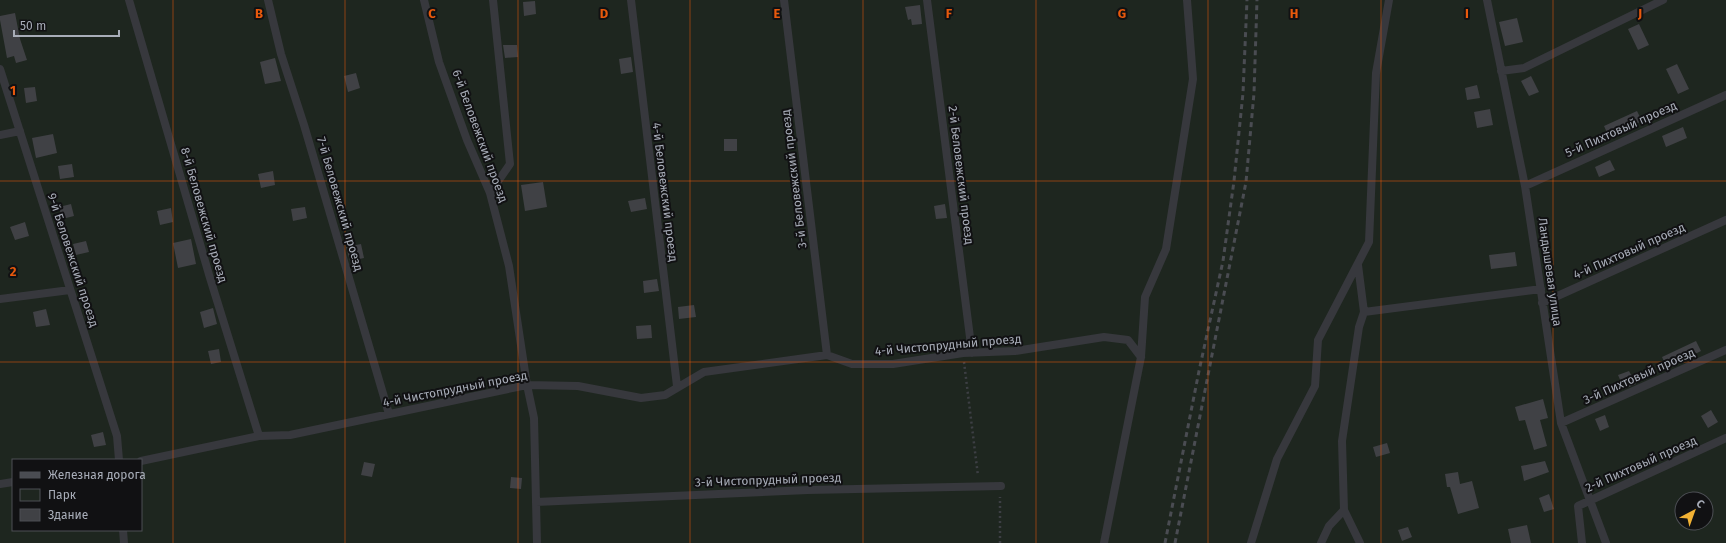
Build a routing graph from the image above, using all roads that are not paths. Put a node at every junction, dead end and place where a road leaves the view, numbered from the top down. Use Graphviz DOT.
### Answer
graph roads {
  1 [pos="130,0"];
  2 [pos="268,0"];
  3 [pos="424,0"];
  4 [pos="493,0"];
  5 [pos="631,0"];
  6 [pos="784,0"];
  7 [pos="927,0"];
  8 [pos="1187,0"];
  9 [pos="1389,0"];
  10 [pos="1486,0"];
  11 [pos="1663,0"];
  12 [pos="0,69"];
  13 [pos="1501,71"];
  14 [pos="1726,95"];
  15 [pos="20,131"];
  16 [pos="0,135"];
  17 [pos="1525,186"];
  18 [pos="490,193"];
  19 [pos="1726,220"];
  20 [pos="1358,265"];
  21 [pos="1541,289"];
  22 [pos="70,290"];
  23 [pos="0,299"];
  24 [pos="1542,303"];
  25 [pos="1364,312"];
  26 [pos="1726,350"];
  27 [pos="967,353"];
  28 [pos="827,355"];
  29 [pos="1141,357"];
  30 [pos="527,385"];
  31 [pos="677,386"];
  32 [pos="389,414"];
  33 [pos="1562,423"];
  34 [pos="259,436"];
  35 [pos="1726,438"];
  36 [pos="119,459"];
  37 [pos="142,461"];
  38 [pos="12,482"];
  39 [pos="0,484"];
  40 [pos="1001,486"];
  41 [pos="1589,500"];
  42 [pos="536,502"];
  43 [pos="1344,510"];
  44 [pos="123,531"];
  45 [pos="124,543"];
  46 [pos="537,543"];
  47 [pos="1104,543"];
  48 [pos="1251,543"];
  49 [pos="1321,543"];
  50 [pos="1360,543"];
  51 [pos="1582,543"];
  52 [pos="1606,543"];
  1 -- 34 [label="lane, 8-й Беловежский проезд"];
  2 -- 32 [label="lane, 7-й Беловежский проезд"];
  3 -- 18 [label="lane, 6-й Беловежский проезд"];
  4 -- 18 [label="lane"];
  5 -- 31 [label="lane, 4-й Беловежский проезд"];
  6 -- 28 [label="lane, 3-й Беловежский проезд"];
  7 -- 27 [label="lane, 2-й Беловежский проезд"];
  8 -- 29 [label="lane"];
  9 -- 20 [label="lane"];
  10 -- 13 [label="lane, Ландышевая улица"];
  11 -- 13 [label="lane"];
  12 -- 15 [label="lane, 9-й Беловежский проезд"];
  13 -- 17 [label="lane, Ландышевая улица"];
  14 -- 17 [label="lane, 5-й Пихтовый проезд"];
  15 -- 16 [label="lane"];
  15 -- 22 [label="lane, 9-й Беловежский проезд"];
  17 -- 21 [label="lane, Ландышевая улица"];
  18 -- 30 [label="lane, 6-й Беловежский проезд"];
  19 -- 24 [label="lane, 4-й Пихтовый проезд"];
  20 -- 25 [label="lane"];
  20 -- 48 [label="lane"];
  21 -- 24 [label="lane, Ландышевая улица"];
  21 -- 25 [label="lane"];
  22 -- 23 [label="lane"];
  22 -- 36 [label="lane, 9-й Беловежский проезд"];
  24 -- 33 [label="lane, Ландышевая улица"];
  25 -- 43 [label="lane"];
  26 -- 33 [label="lane, 3-й Пихтовый проезд"];
  27 -- 28 [label="lane, 4-й Чистопрудный проезд"];
  27 -- 29 [label="lane, 4-й Чистопрудный проезд"];
  28 -- 31 [label="lane, 4-й Чистопрудный проезд"];
  29 -- 47 [label="lane"];
  30 -- 31 [label="lane, 4-й Чистопрудный проезд"];
  30 -- 32 [label="lane, 4-й Чистопрудный проезд"];
  30 -- 42 [label="lane, 6-й Беловежский проезд"];
  32 -- 34 [label="lane, 4-й Чистопрудный проезд"];
  33 -- 41 [label="lane, Ландышевая улица"];
  34 -- 37 [label="lane, 4-й Чистопрудный проезд"];
  35 -- 41 [label="lane, 2-й Пихтовый проезд"];
  38 -- 39 [label="lane"];
  40 -- 42 [label="lane, 3-й Чистопрудный проезд"];
  41 -- 51 [label="lane, 2-й Пихтовый проезд"];
  41 -- 52 [label="lane, Ландышевая улица"];
  42 -- 46 [label="lane, 6-й Беловежский проезд"];
  43 -- 49 [label="lane"];
  43 -- 50 [label="lane"];
  44 -- 45 [label="lane"];
}
